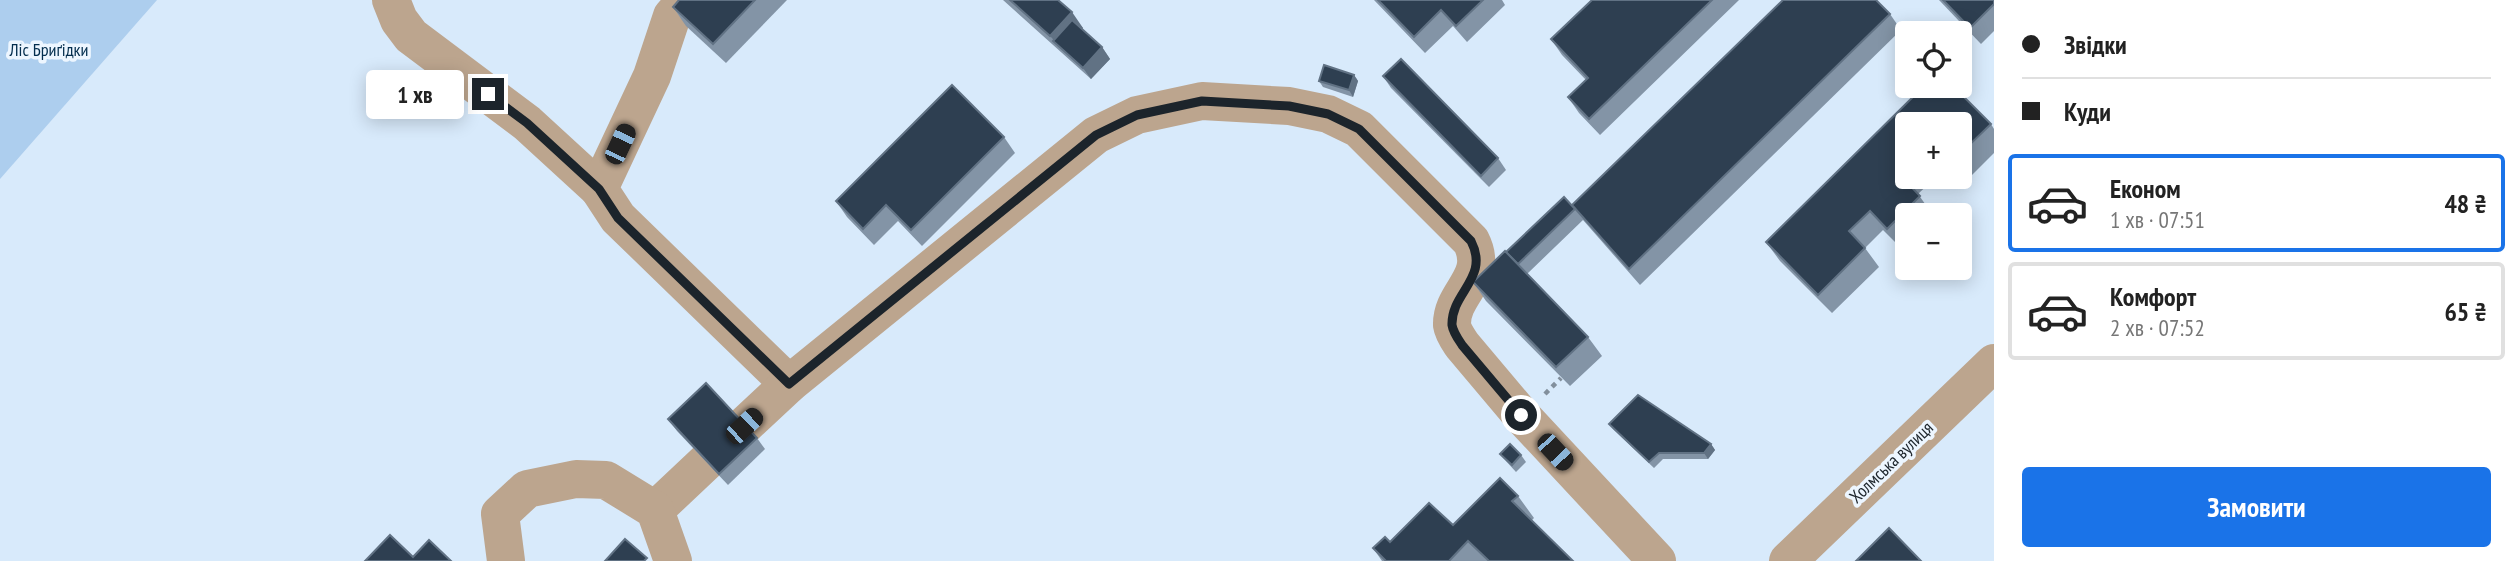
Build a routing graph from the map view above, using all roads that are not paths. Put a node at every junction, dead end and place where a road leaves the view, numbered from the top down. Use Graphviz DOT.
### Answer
graph roads {
  1 [pos="391,0"];
  2 [pos="686,0"];
  3 [pos="599,189"];
  4 [pos="1988,379"];
  5 [pos="789,384"];
  6 [pos="744,426"];
  7 [pos="706,462"];
  8 [pos="654,510"];
  9 [pos="1803,556"];
  10 [pos="506,561"];
  11 [pos="673,561"];
  12 [pos="1657,561"];
  1 -- 3 [label="street"];
  2 -- 3 [label="street"];
  3 -- 5 [label="street"];
  4 -- 9 [label="street, Холмська вулиця"];
  5 -- 6 [label="street"];
  5 -- 12 [label="street"];
  7 -- 8 [label="street"];
  8 -- 10 [label="street"];
  8 -- 11 [label="street"];
}
